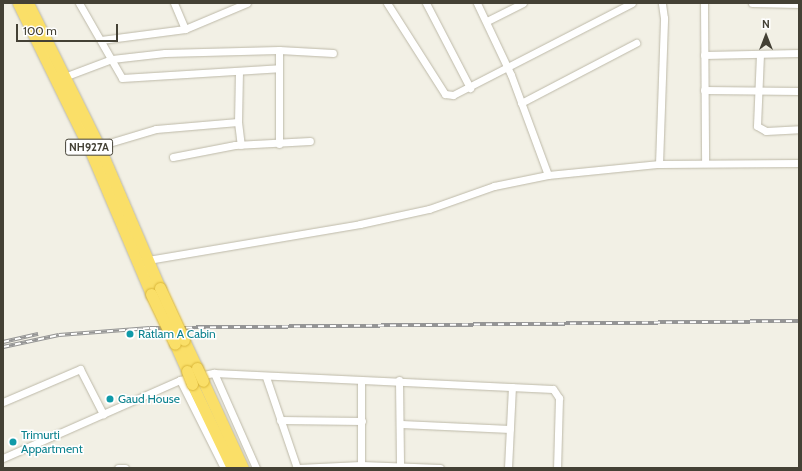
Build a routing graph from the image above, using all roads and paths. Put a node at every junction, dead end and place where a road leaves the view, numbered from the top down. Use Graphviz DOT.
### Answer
graph roads {
  1 [pos="18,3"];
  2 [pos="28,3"];
  3 [pos="79,3"];
  4 [pos="174,3"];
  5 [pos="247,3"];
  6 [pos="387,3"];
  7 [pos="426,3"];
  8 [pos="477,3"];
  9 [pos="523,3"];
  10 [pos="632,3"];
  11 [pos="662,3"];
  12 [pos="704,3"];
  13 [pos="752,3"];
  14 [pos="787,4"];
  15 [pos="799,4"];
  16 [pos="487,22"];
  17 [pos="185,29"];
  18 [pos="101,40"];
  19 [pos="636,43"];
  20 [pos="279,50"];
  21 [pos="333,53"];
  22 [pos="799,53"];
  23 [pos="760,54"];
  24 [pos="704,55"];
  25 [pos="112,59"];
  26 [pos="507,67"];
  27 [pos="279,68"];
  28 [pos="239,71"];
  29 [pos="64,77"];
  30 [pos="470,88"];
  31 [pos="704,90"];
  32 [pos="756,91"];
  33 [pos="799,91"];
  34 [pos="521,103"];
  35 [pos="238,122"];
  36 [pos="799,129"];
  37 [pos="310,141"];
  38 [pos="279,144"];
  39 [pos="241,145"];
  40 [pos="99,146"];
  41 [pos="173,157"];
  42 [pos="705,163"];
  43 [pos="799,163"];
  44 [pos="659,164"];
  45 [pos="548,175"];
  46 [pos="148,260"];
  47 [pos="156,291"];
  48 [pos="214,373"];
  49 [pos="266,377"];
  50 [pos="180,380"];
  51 [pos="361,380"];
  52 [pos="399,380"];
  53 [pos="198,382"];
  54 [pos="512,387"];
  55 [pos="3,402"];
  56 [pos="103,414"];
  57 [pos="280,420"];
  58 [pos="362,422"];
  59 [pos="401,424"];
  60 [pos="510,429"];
  61 [pos="3,458"];
  62 [pos="361,465"];
  63 [pos="400,466"];
  64 [pos="118,468"];
  65 [pos="124,468"];
  66 [pos="224,468"];
  67 [pos="232,468"];
  68 [pos="243,468"];
  69 [pos="256,468"];
  70 [pos="298,468"];
  71 [pos="440,468"];
  72 [pos="508,468"];
  73 [pos="557,468"];
  1 -- 47 [label="highway, NH927A"];
  2 -- 29 [label="highway, NH927A"];
  3 -- 18 [label="street"];
  4 -- 17 [label="street"];
  5 -- 17 [label="street"];
  6 -- 30 [label="street"];
  7 -- 30 [label="street"];
  8 -- 16 [label="street"];
  9 -- 16 [label="street"];
  10 -- 26 [label="street"];
  11 -- 44 [label="street"];
  12 -- 24 [label="street"];
  13 -- 14 [label="street"];
  14 -- 15 [label="street"];
  16 -- 26 [label="street"];
  17 -- 18 [label="street"];
  18 -- 25 [label="street"];
  19 -- 34 [label="street"];
  20 -- 21 [label="street"];
  20 -- 25 [label="street"];
  20 -- 27 [label="street"];
  22 -- 23 [label="street"];
  23 -- 24 [label="street"];
  23 -- 32 [label="street"];
  24 -- 31 [label="street"];
  25 -- 28 [label="street"];
  25 -- 29 [label="street"];
  26 -- 30 [label="street"];
  26 -- 34 [label="street"];
  27 -- 28 [label="street"];
  27 -- 38 [label="street"];
  28 -- 35 [label="street"];
  29 -- 40 [label="highway, NH927A"];
  31 -- 32 [label="street"];
  31 -- 42 [label="street"];
  32 -- 33 [label="street"];
  32 -- 36 [label="street"];
  34 -- 45 [label="street"];
  35 -- 39 [label="street"];
  35 -- 40 [label="street"];
  37 -- 38 [label="street"];
  38 -- 39 [label="street"];
  39 -- 41 [label="street"];
  40 -- 46 [label="highway, NH927A"];
  42 -- 43 [label="street"];
  42 -- 44 [label="street"];
  44 -- 45 [label="street"];
  45 -- 46 [label="street"];
  46 -- 47 [label="highway, NH927A"];
  47 -- 53 [label="highway, NH927A, bridge"];
  48 -- 49 [label="street"];
  48 -- 50 [label="street"];
  48 -- 69 [label="street"];
  49 -- 51 [label="street"];
  49 -- 57 [label="street"];
  50 -- 56 [label="street"];
  50 -- 66 [label="street"];
  51 -- 52 [label="street"];
  51 -- 58 [label="street"];
  52 -- 54 [label="street"];
  52 -- 59 [label="street"];
  53 -- 67 [label="highway, NH927A"];
  53 -- 68 [label="highway, NH927A"];
  54 -- 60 [label="street"];
  54 -- 73 [label="street"];
  55 -- 56 [label="street"];
  56 -- 61 [label="street"];
  57 -- 58 [label="street"];
  57 -- 70 [label="street"];
  58 -- 62 [label="street"];
  59 -- 60 [label="street"];
  59 -- 63 [label="street"];
  60 -- 72 [label="street"];
  62 -- 63 [label="street"];
  62 -- 70 [label="street"];
  63 -- 71 [label="street"];
  64 -- 65 [label="street"];
}
